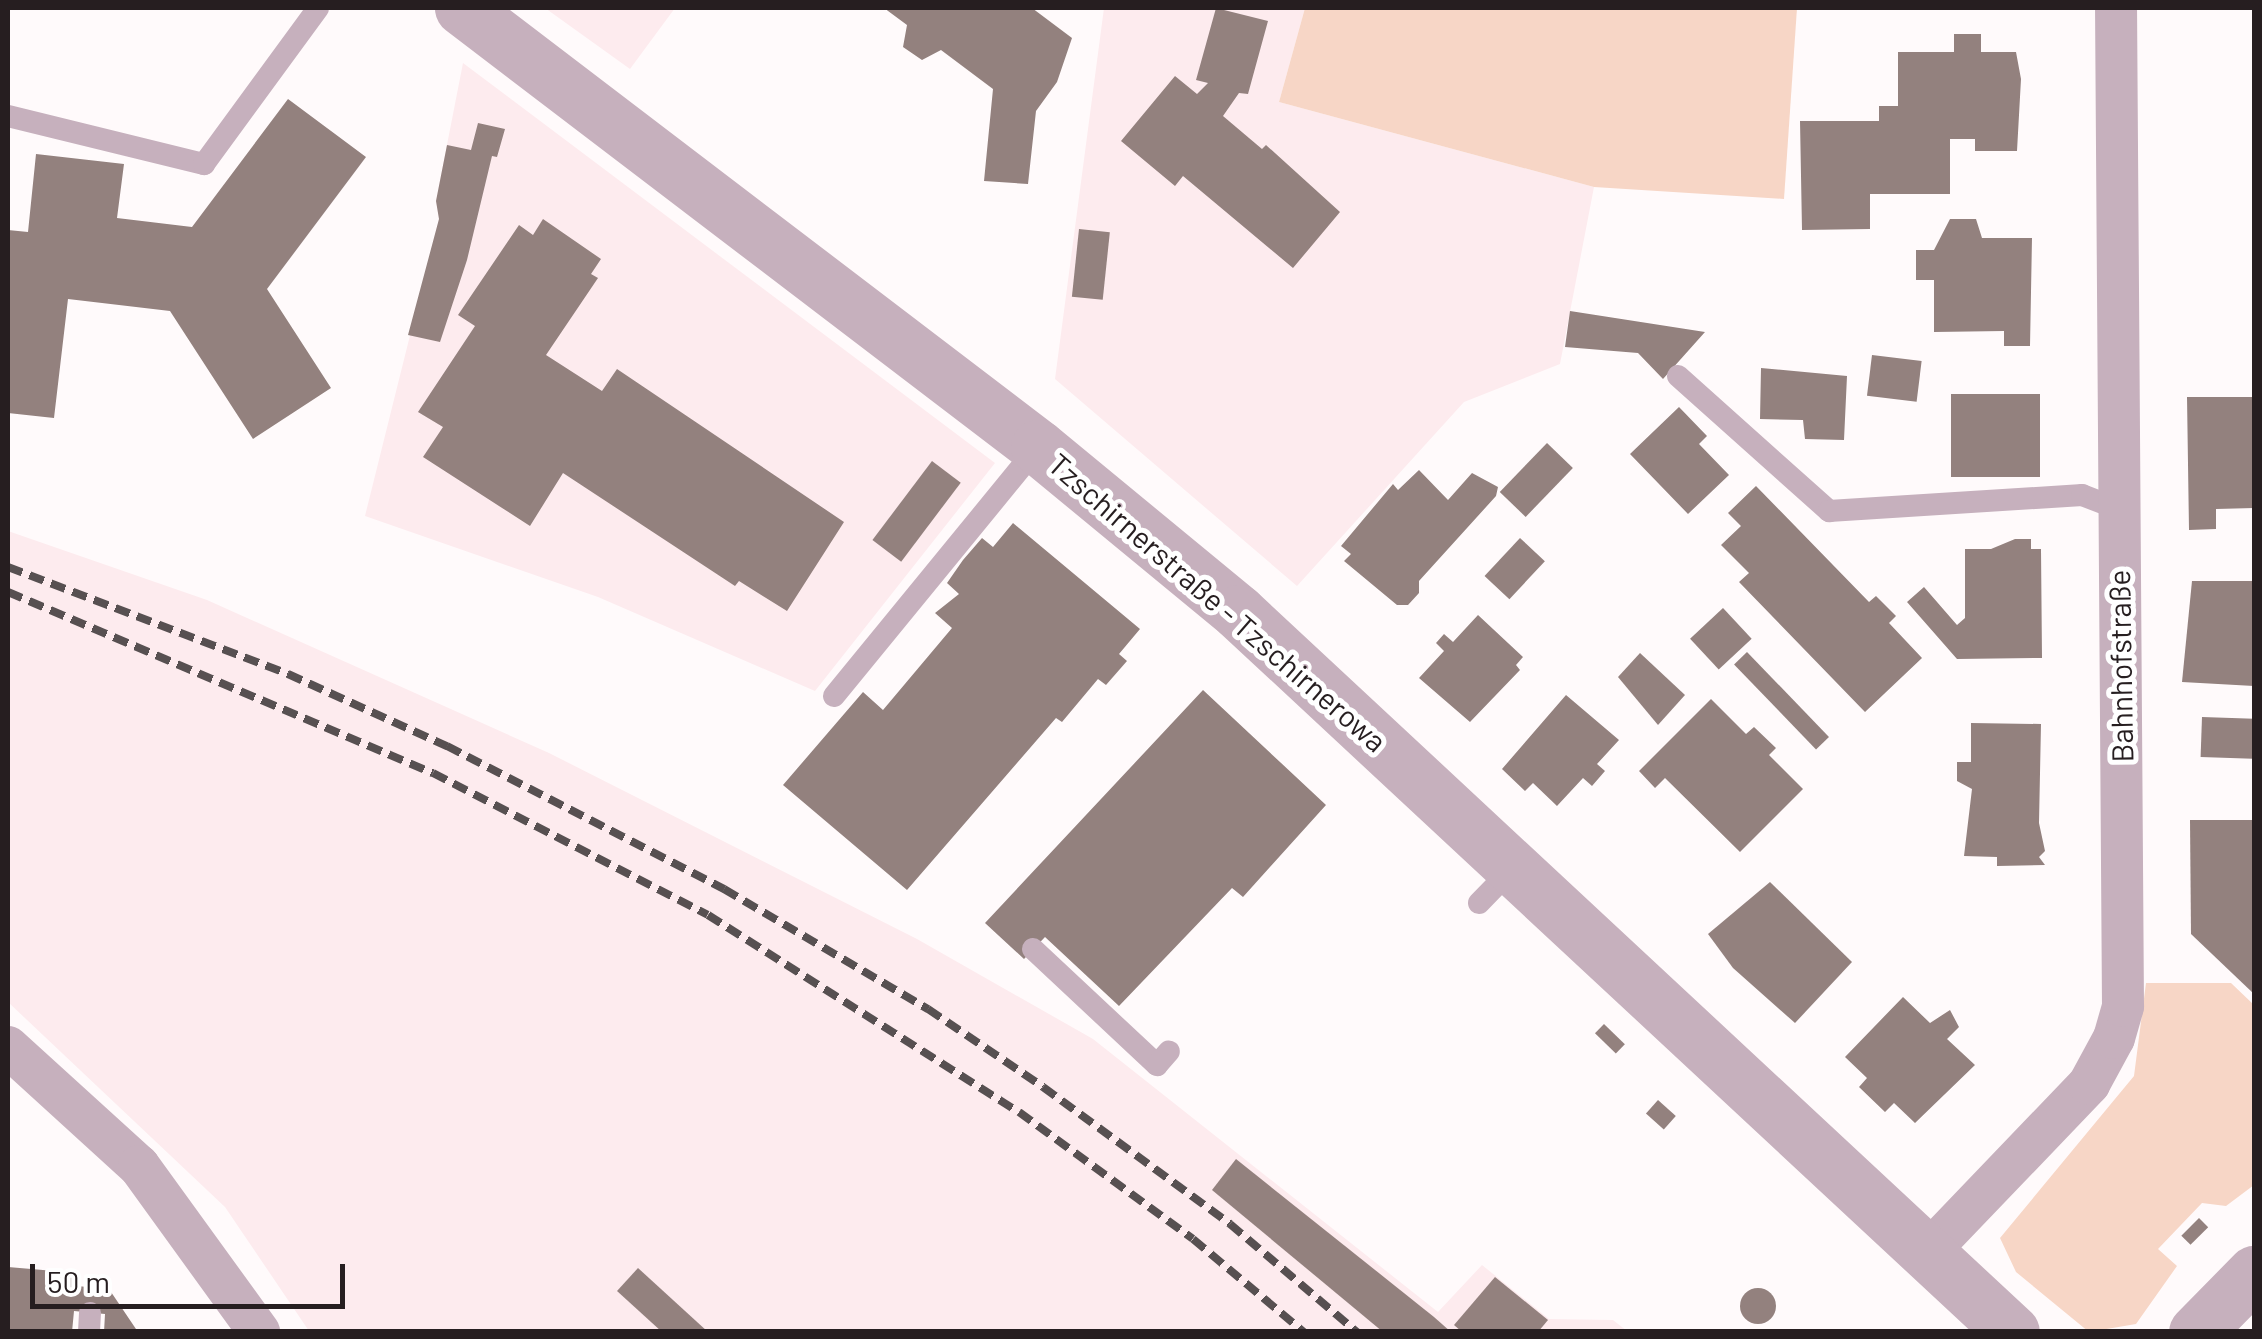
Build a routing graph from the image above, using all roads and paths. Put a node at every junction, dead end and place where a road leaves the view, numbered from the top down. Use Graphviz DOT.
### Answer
graph roads {
  1 [pos="318,8"];
  2 [pos="462,8"];
  3 [pos="2116,8"];
  4 [pos="8,116"];
  5 [pos="1678,376"];
  6 [pos="1038,447"];
  7 [pos="2118,509"];
  8 [pos="834,696"];
  9 [pos="1034,949"];
  10 [pos="8,1046"];
  11 [pos="1170,1051"];
  12 [pos="1928,1252"];
  13 [pos="2254,1274"];
  14 [pos="258,1332"];
  15 [pos="2012,1332"];
  16 [pos="2196,1332"];
  1 -- 4 [label="lane"];
  2 -- 6 [label="street, Tzschirnerstraße - Tzschirnerowa"];
  3 -- 7 [label="street, Bahnhofstraße"];
  5 -- 7 [label="lane"];
  6 -- 8 [label="lane"];
  6 -- 12 [label="street, Tzschirnerstraße - Tzschirnerowa"];
  7 -- 12 [label="street, Bahnhofstraße"];
  9 -- 11 [label="lane"];
  10 -- 14 [label="street"];
  12 -- 15 [label="street, Tzschirnerstraße - Tzschirnerowa"];
  13 -- 16 [label="street"];
}
